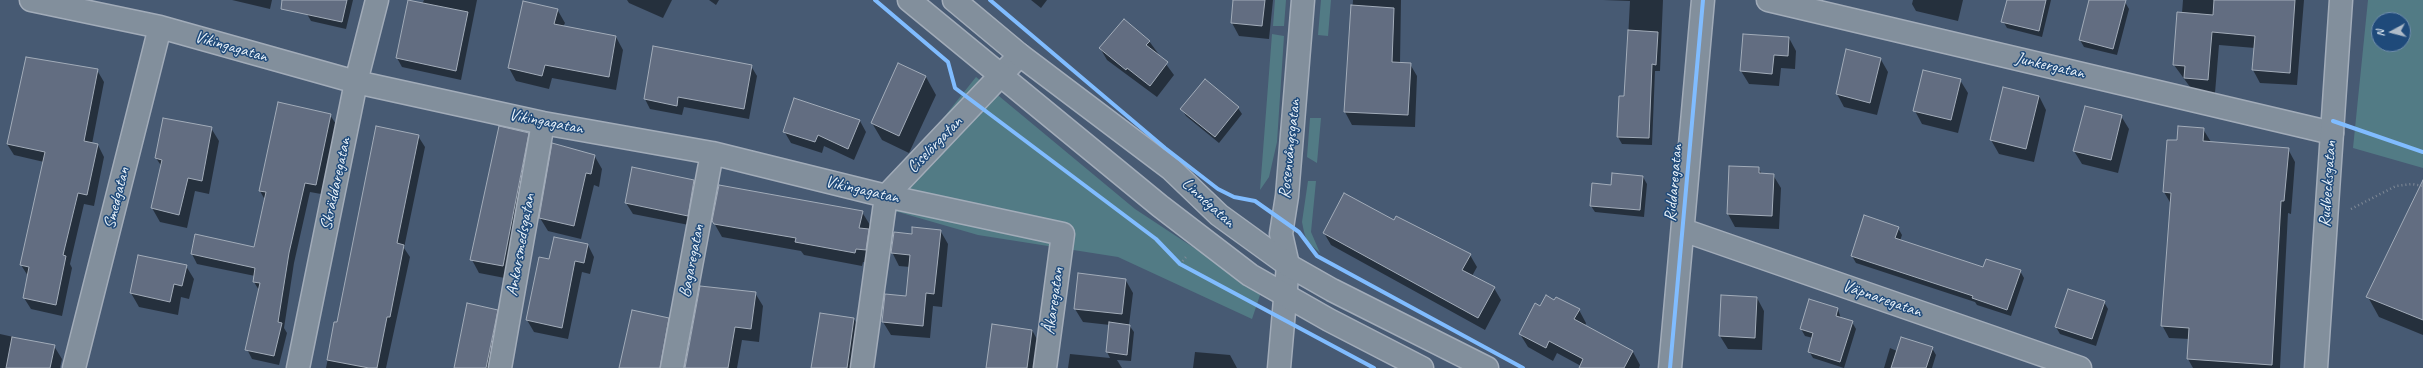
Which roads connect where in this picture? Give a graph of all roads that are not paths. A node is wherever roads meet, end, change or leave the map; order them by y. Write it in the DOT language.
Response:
graph roads {
  1 [pos="31,0"];
  2 [pos="377,0"];
  3 [pos="954,0"];
  4 [pos="1304,0"];
  5 [pos="1703,0"];
  6 [pos="1768,0"];
  7 [pos="2341,0"];
  8 [pos="916,2"];
  9 [pos="82,5"];
  10 [pos="160,27"];
  11 [pos="1020,55"];
  12 [pos="1002,76"];
  13 [pos="356,82"];
  14 [pos="543,122"];
  15 [pos="2332,133"];
  16 [pos="712,154"];
  17 [pos="886,196"];
  18 [pos="1683,230"];
  19 [pos="1063,234"];
  20 [pos="1288,266"];
  21 [pos="1286,296"];
  22 [pos="74,368"];
  23 [pos="298,368"];
  24 [pos="500,368"];
  25 [pos="672,368"];
  26 [pos="862,368"];
  27 [pos="1045,368"];
  28 [pos="1279,368"];
  29 [pos="1422,368"];
  30 [pos="1487,368"];
  31 [pos="1670,368"];
  32 [pos="2080,368"];
  33 [pos="2316,368"];
  1 -- 9 [label="street, Vikingagatan"];
  2 -- 13 [label="street, Skräddaregatan"];
  3 -- 11 [label="street, Linnégatan"];
  4 -- 20 [label="street, Rosenvångsgatan"];
  5 -- 18 [label="street, Riddaregatan"];
  6 -- 15 [label="street, Junkergatan"];
  7 -- 15 [label="street, Rudbecksgatan"];
  8 -- 12 [label="street, Linnégatan"];
  9 -- 10 [label="street, Vikingagatan"];
  10 -- 13 [label="street, Vikingagatan"];
  10 -- 22 [label="street, Smedgatan"];
  11 -- 12 [label="street, Ciselörgatan"];
  11 -- 20 [label="street, Linnégatan"];
  12 -- 17 [label="street, Ciselörgatan"];
  12 -- 21 [label="street, Linnégatan"];
  13 -- 14 [label="street, Vikingagatan"];
  13 -- 23 [label="street, Skräddaregatan"];
  14 -- 16 [label="street, Vikingagatan"];
  14 -- 24 [label="street, Ankarsmedsgatan"];
  15 -- 33 [label="street, Rudbecksgatan"];
  16 -- 17 [label="street, Vikingagatan"];
  16 -- 25 [label="street, Bagaregatan"];
  17 -- 19 [label="street, Vikingagatan"];
  17 -- 26 [label="street"];
  18 -- 31 [label="street, Riddaregatan"];
  18 -- 32 [label="street, Väpnaregatan"];
  19 -- 27 [label="street, Åkaregatan"];
  20 -- 21 [label="street, Rosenvångsgatan"];
  20 -- 30 [label="street, Linnégatan"];
  21 -- 28 [label="street, Rosenvångsgatan"];
  21 -- 29 [label="street, Linnégatan"];
}
